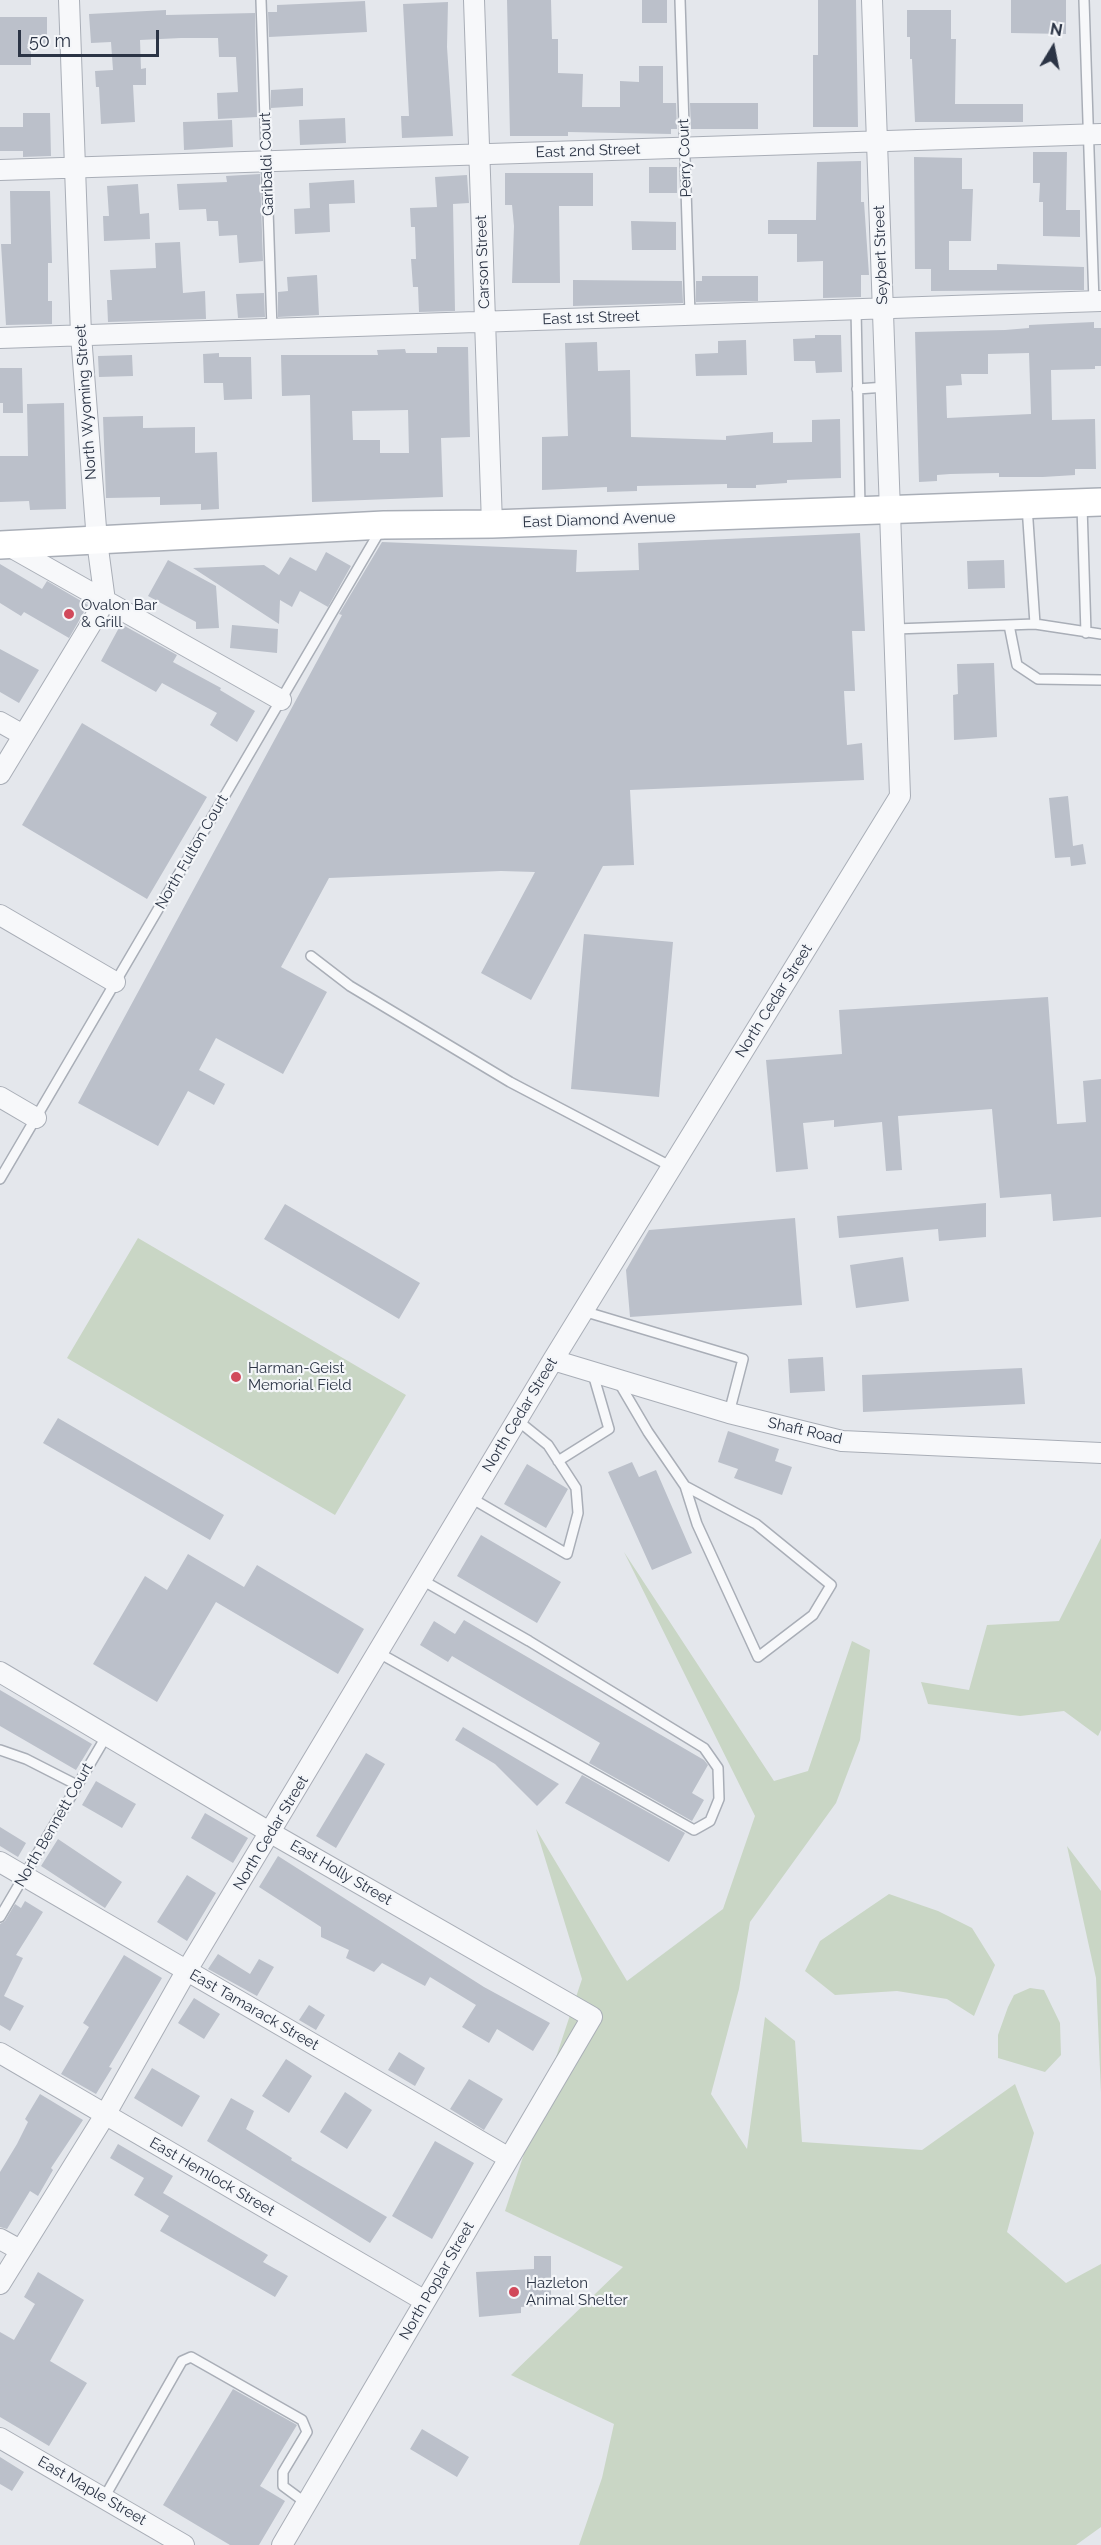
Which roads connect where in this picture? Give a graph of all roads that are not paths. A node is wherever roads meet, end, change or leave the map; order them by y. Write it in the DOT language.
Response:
graph roads {
  1 [pos="69,0"];
  2 [pos="261,0"];
  3 [pos="474,0"];
  4 [pos="680,0"];
  5 [pos="872,0"];
  6 [pos="1083,0"];
  7 [pos="1095,134"];
  8 [pos="877,141"];
  9 [pos="685,147"];
  10 [pos="479,154"];
  11 [pos="267,162"];
  12 [pos="75,168"];
  13 [pos="0,170"];
  14 [pos="1098,302"];
  15 [pos="856,309"];
  16 [pos="883,309"];
  17 [pos="690,315"];
  18 [pos="485,322"];
  19 [pos="272,329"];
  20 [pos="81,335"];
  21 [pos="0,338"];
  22 [pos="886,387"];
  23 [pos="857,388"];
  24 [pos="1092,503"];
  25 [pos="1027,506"];
  26 [pos="890,510"];
  27 [pos="860,512"];
  28 [pos="492,524"];
  29 [pos="384,525"];
  30 [pos="97,541"];
  31 [pos="4,545"];
  32 [pos="105,601"];
  33 [pos="1035,624"];
  34 [pos="1009,625"];
  35 [pos="895,629"];
  36 [pos="1086,633"];
  37 [pos="1101,634"];
  38 [pos="1101,680"];
  39 [pos="281,699"];
  40 [pos="0,722"];
  41 [pos="23,735"];
  42 [pos="0,774"];
  43 [pos="0,915"];
  44 [pos="311,956"];
  45 [pos="115,982"];
  46 [pos="0,1097"];
  47 [pos="36,1118"];
  48 [pos="672,1167"];
  49 [pos="0,1179"];
  50 [pos="583,1311"];
  51 [pos="553,1360"];
  52 [pos="592,1372"];
  53 [pos="617,1379"];
  54 [pos="729,1413"];
  55 [pos="517,1420"];
  56 [pos="1101,1453"];
  57 [pos="558,1461"];
  58 [pos="685,1486"];
  59 [pos="471,1498"];
  60 [pos="422,1580"];
  61 [pos="379,1653"];
  62 [pos="0,1672"];
  63 [pos="107,1734"];
  64 [pos="0,1750"];
  65 [pos="77,1785"];
  66 [pos="271,1833"];
  67 [pos="0,1862"];
  68 [pos="24,1876"];
  69 [pos="0,1917"];
  70 [pos="187,1970"];
  71 [pos="592,2017"];
  72 [pos="0,2054"];
  73 [pos="105,2115"];
  74 [pos="509,2158"];
  75 [pos="0,2239"];
  76 [pos="20,2250"];
  77 [pos="0,2284"];
  78 [pos="425,2301"];
  79 [pos="0,2438"];
  80 [pos="104,2498"];
  81 [pos="306,2504"];
  82 [pos="184,2545"];
  83 [pos="282,2545"];
  1 -- 12 [label="street, North Wyoming Street"];
  2 -- 11 [label="lane, Garibaldi Court"];
  3 -- 10 [label="street, Carson Street"];
  4 -- 9 [label="lane, Perry Court"];
  5 -- 8 [label="street, Seybert Street"];
  6 -- 7 [label="lane"];
  7 -- 8 [label="street, East 2nd Street"];
  7 -- 14 [label="lane"];
  8 -- 9 [label="street, East 2nd Street"];
  8 -- 16 [label="street, Seybert Street"];
  9 -- 10 [label="street, East 2nd Street"];
  9 -- 17 [label="lane, Perry Court"];
  10 -- 11 [label="street, East 2nd Street"];
  10 -- 18 [label="street, Carson Street"];
  11 -- 12 [label="street, East 2nd Street"];
  11 -- 19 [label="lane, Garibaldi Court"];
  12 -- 13 [label="street, East 2nd Street"];
  12 -- 20 [label="street, North Wyoming Street"];
  14 -- 16 [label="street, East 1st Street"];
  15 -- 16 [label="street, East 1st Street"];
  15 -- 17 [label="street, East 1st Street"];
  15 -- 23 [label="lane"];
  16 -- 22 [label="street, Seybert Street"];
  17 -- 18 [label="street, East 1st Street"];
  18 -- 19 [label="street, East 1st Street"];
  18 -- 28 [label="street, Carson Street"];
  19 -- 20 [label="street, East 1st Street"];
  20 -- 21 [label="street, East 1st Street"];
  20 -- 30 [label="street, North Wyoming Street"];
  22 -- 23 [label="lane"];
  22 -- 26 [label="street, Seybert Street"];
  23 -- 27 [label="lane"];
  24 -- 25 [label="street, East Diamond Avenue"];
  24 -- 36 [label="lane"];
  25 -- 26 [label="street, East Diamond Avenue"];
  25 -- 33 [label="lane"];
  26 -- 27 [label="street, East Diamond Avenue"];
  26 -- 35 [label="street, North Cedar Street"];
  27 -- 28 [label="street, East Diamond Avenue"];
  28 -- 29 [label="street, East Diamond Avenue"];
  29 -- 30 [label="street, East Diamond Avenue"];
  29 -- 39 [label="lane, North Fulton Court"];
  30 -- 31 [label="street, East Diamond Avenue"];
  30 -- 32 [label="street, North Wyoming Street"];
  31 -- 32 [label="street"];
  32 -- 39 [label="street"];
  32 -- 41 [label="street"];
  33 -- 34 [label="lane"];
  33 -- 36 [label="lane"];
  34 -- 35 [label="lane"];
  34 -- 38 [label="lane"];
  35 -- 48 [label="street, North Cedar Street"];
  36 -- 37 [label="lane"];
  39 -- 45 [label="lane, North Fulton Court"];
  40 -- 41 [label="street"];
  41 -- 42 [label="street"];
  43 -- 45 [label="street"];
  44 -- 48 [label="lane"];
  45 -- 47 [label="lane, North Fulton Court"];
  46 -- 47 [label="street"];
  47 -- 49 [label="lane, North Fulton Court"];
  48 -- 50 [label="street, North Cedar Street"];
  50 -- 51 [label="street, North Cedar Street"];
  50 -- 54 [label="lane"];
  51 -- 52 [label="street, Shaft Road"];
  51 -- 55 [label="street, North Cedar Street"];
  52 -- 53 [label="street, Shaft Road"];
  52 -- 57 [label="lane"];
  53 -- 54 [label="street, Shaft Road"];
  53 -- 58 [label="lane"];
  54 -- 56 [label="street, Shaft Road"];
  55 -- 57 [label="lane"];
  55 -- 59 [label="street, North Cedar Street"];
  57 -- 59 [label="lane"];
  58 -- 58 [label="lane"];
  59 -- 60 [label="street, North Cedar Street"];
  60 -- 61 [label="street, North Cedar Street"];
  60 -- 61 [label="lane"];
  61 -- 66 [label="street, North Cedar Street"];
  62 -- 63 [label="street, East Holly Street"];
  63 -- 65 [label="lane, North Bennett Court"];
  63 -- 66 [label="street, East Holly Street"];
  64 -- 65 [label="lane"];
  65 -- 68 [label="lane, North Bennett Court"];
  66 -- 70 [label="street, North Cedar Street"];
  66 -- 71 [label="street, East Holly Street"];
  67 -- 68 [label="street, East Tamarack Street"];
  68 -- 69 [label="lane, North Bennett Court"];
  68 -- 70 [label="street, East Tamarack Street"];
  70 -- 73 [label="street, North Cedar Street"];
  70 -- 74 [label="street, East Tamarack Street"];
  71 -- 74 [label="street, North Poplar Street"];
  72 -- 73 [label="street, East Hemlock Street"];
  73 -- 76 [label="street, North Cedar Street"];
  73 -- 78 [label="street, East Hemlock Street"];
  74 -- 78 [label="street, North Poplar Street"];
  75 -- 76 [label="street"];
  76 -- 77 [label="street, North Cedar Street"];
  78 -- 81 [label="street, North Poplar Street"];
  79 -- 80 [label="street, East Maple Street"];
  80 -- 81 [label="lane"];
  80 -- 82 [label="street, East Maple Street"];
  81 -- 83 [label="street, North Poplar Street"];
}
